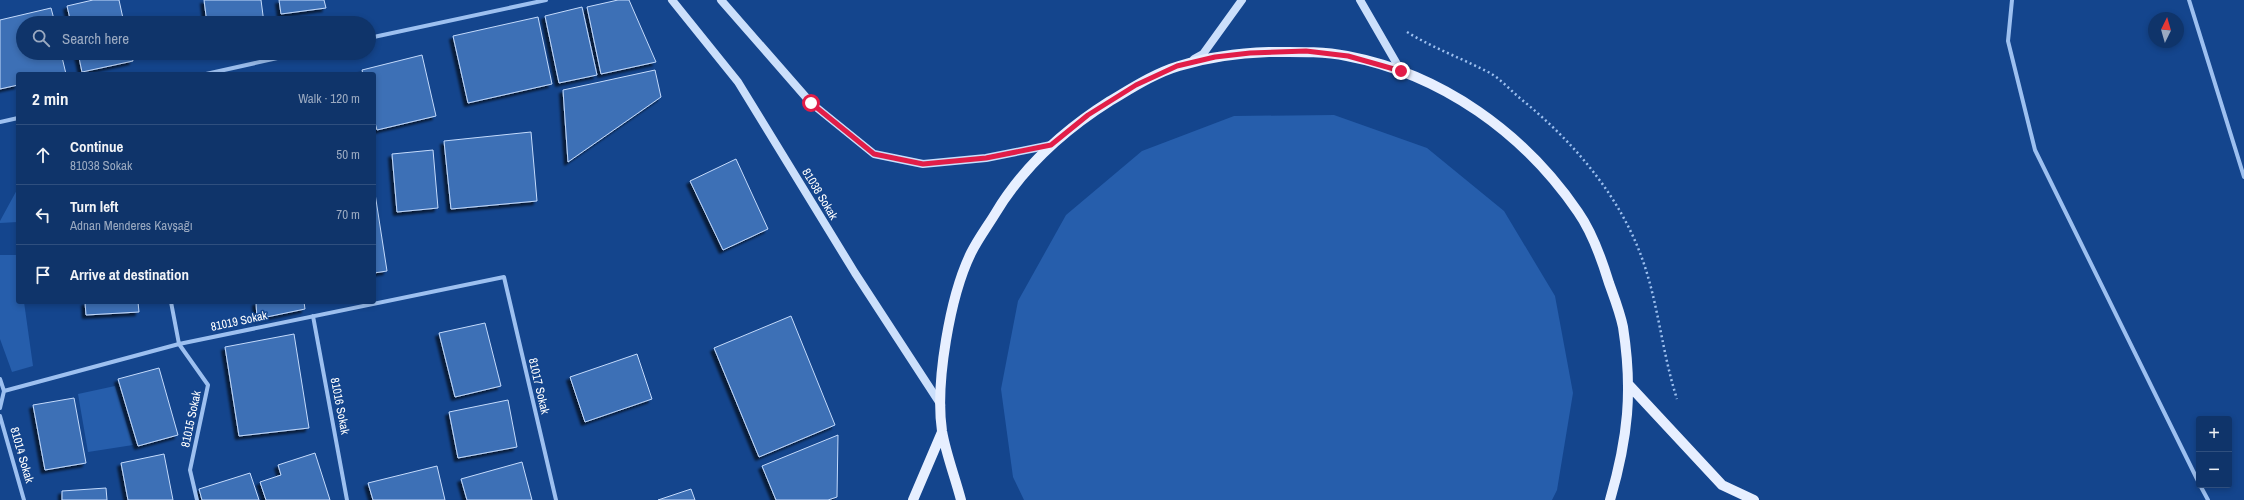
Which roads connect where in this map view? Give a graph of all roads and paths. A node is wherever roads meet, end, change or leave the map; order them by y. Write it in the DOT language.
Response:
graph roads {
  1 [pos="546,0"];
  2 [pos="672,0"];
  3 [pos="721,0"];
  4 [pos="1242,0"];
  5 [pos="1360,0"];
  6 [pos="2012,0"];
  7 [pos="2189,0"];
  8 [pos="376,36"];
  9 [pos="269,60"];
  10 [pos="1177,66"];
  11 [pos="1401,71"];
  12 [pos="215,72"];
  13 [pos="16,118"];
  14 [pos="0,122"];
  15 [pos="1051,145"];
  16 [pos="2244,177"];
  17 [pos="504,276"];
  18 [pos="376,303"];
  19 [pos="171,304"];
  20 [pos="370,304"];
  21 [pos="313,316"];
  22 [pos="178,344"];
  23 [pos="0,379"];
  24 [pos="1628,384"];
  25 [pos="4,391"];
  26 [pos="941,405"];
  27 [pos="0,408"];
  28 [pos="0,416"];
  29 [pos="942,432"];
  30 [pos="2196,476"];
  31 [pos="2202,488"];
  32 [pos="24,500"];
  33 [pos="197,500"];
  34 [pos="347,500"];
  35 [pos="556,500"];
  36 [pos="913,500"];
  37 [pos="961,500"];
  38 [pos="1610,500"];
  39 [pos="1754,500"];
  40 [pos="2208,500"];
  1 -- 8 [label="street"];
  2 -- 26 [label="main road, 81038 Sokak"];
  3 -- 15 [label="main road"];
  4 -- 10 [label="main road"];
  5 -- 11 [label="main road"];
  6 -- 30 [label="street"];
  7 -- 16 [label="street"];
  9 -- 12 [label="street"];
  10 -- 11 [label="main road"];
  10 -- 15 [label="main road"];
  11 -- 24 [label="main road"];
  13 -- 14 [label="street"];
  15 -- 26 [label="main road"];
  17 -- 18 [label="street, 81019 Sokak"];
  17 -- 35 [label="street, 81017 Sokak"];
  19 -- 22 [label="street, 81015 Sokak"];
  20 -- 21 [label="street, 81019 Sokak"];
  21 -- 22 [label="street, 81019 Sokak"];
  21 -- 34 [label="street, 81016 Sokak"];
  22 -- 25 [label="street, 81019 Sokak"];
  22 -- 33 [label="street, 81015 Sokak"];
  23 -- 25 [label="street"];
  24 -- 38 [label="main road"];
  24 -- 39 [label="main road"];
  25 -- 27 [label="street"];
  26 -- 29 [label="main road"];
  28 -- 32 [label="street, 81014 Sokak"];
  29 -- 36 [label="main road"];
  29 -- 37 [label="main road"];
  31 -- 40 [label="street"];
}
